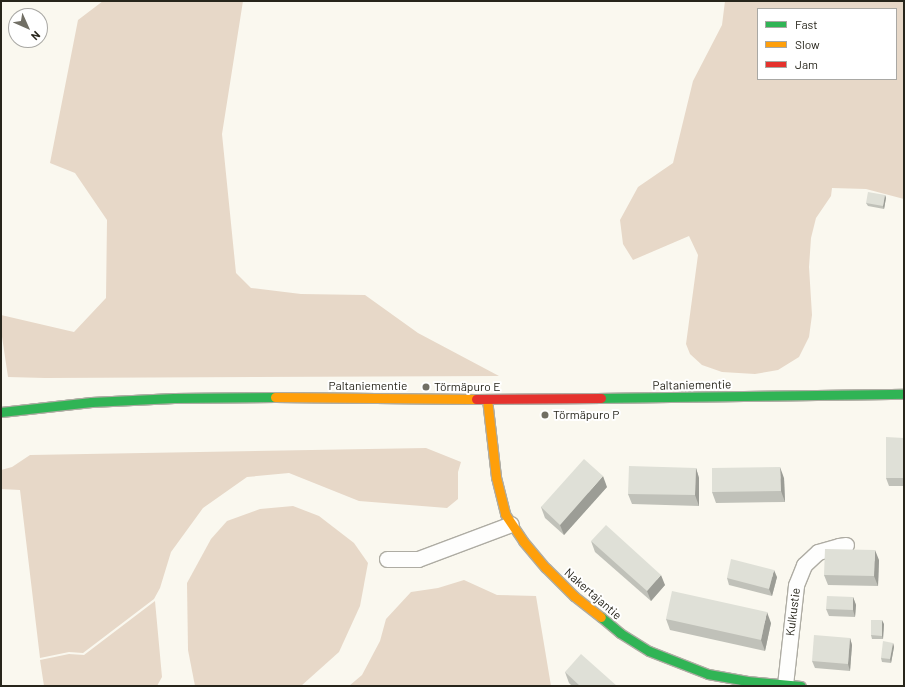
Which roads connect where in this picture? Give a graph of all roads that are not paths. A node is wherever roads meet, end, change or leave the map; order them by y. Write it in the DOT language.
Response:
graph roads {
  1 [pos="904,394"];
  2 [pos="487,399"];
  3 [pos="1,412"];
  4 [pos="511,524"];
  5 [pos="846,545"];
  6 [pos="388,559"];
  7 [pos="785,685"];
  8 [pos="801,686"];
  1 -- 2 [label="street, Paltaniementie"];
  2 -- 3 [label="street, Paltaniementie"];
  2 -- 4 [label="street, Nakertajantie"];
  4 -- 6 [label="street"];
  4 -- 7 [label="street, Nakertajantie"];
  5 -- 7 [label="street, Kulkustie"];
  7 -- 8 [label="street, Nakertajantie"];
}
